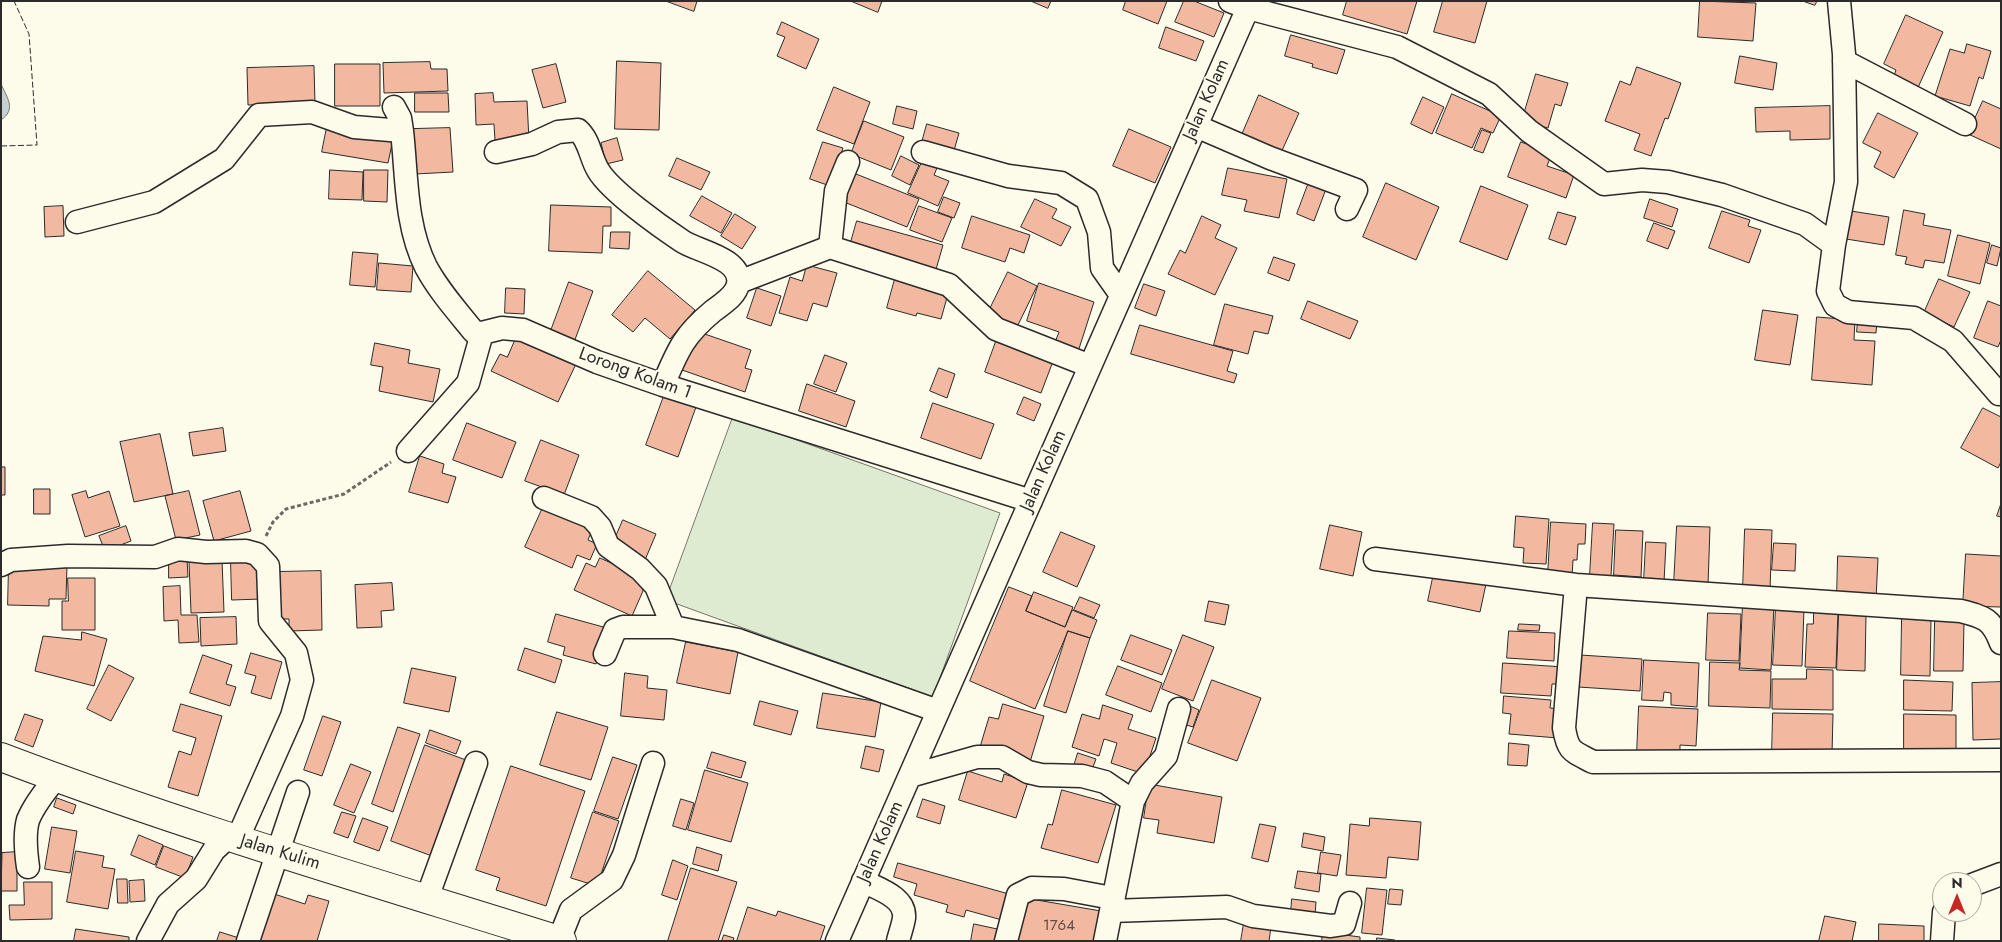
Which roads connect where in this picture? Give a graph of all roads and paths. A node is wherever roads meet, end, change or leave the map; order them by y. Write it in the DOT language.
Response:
graph roads {
  1 [pos="1839,1"];
  2 [pos="1243,3"];
  3 [pos="1844,61"];
  4 [pos="394,107"];
  5 [pos="1965,124"];
  6 [pos="1196,126"];
  7 [pos="402,131"];
  8 [pos="496,152"];
  9 [pos="923,152"];
  10 [pos="848,162"];
  11 [pos="1347,209"];
  12 [pos="77,222"];
  13 [pos="1834,245"];
  14 [pos="830,247"];
  15 [pos="739,282"];
  16 [pos="1121,296"];
  17 [pos="482,333"];
  18 [pos="1090,366"];
  19 [pos="663,386"];
  20 [pos="1999,394"];
  21 [pos="408,451"];
  22 [pos="544,498"];
  23 [pos="1031,500"];
  24 [pos="257,554"];
  25 [pos="1375,559"];
  26 [pos="1,565"];
  27 [pos="1576,584"];
  28 [pos="673,627"];
  29 [pos="2001,643"];
  30 [pos="605,654"];
  31 [pos="1179,709"];
  32 [pos="938,711"];
  33 [pos="1,757"];
  34 [pos="2001,760"];
  35 [pos="476,763"];
  36 [pos="653,763"];
  37 [pos="910,776"];
  38 [pos="56,778"];
  39 [pos="298,792"];
  40 [pos="1133,801"];
  41 [pos="233,839"];
  42 [pos="278,853"];
  43 [pos="28,867"];
  44 [pos="2001,874"];
  45 [pos="863,881"];
  46 [pos="1982,881"];
  47 [pos="427,898"];
  48 [pos="1350,903"];
  49 [pos="1112,904"];
  50 [pos="1943,922"];
  51 [pos="525,935"];
  52 [pos="561,940"];
  53 [pos="148,941"];
  54 [pos="248,941"];
  55 [pos="837,941"];
  56 [pos="898,941"];
  57 [pos="1006,941"];
  58 [pos="1105,941"];
  59 [pos="1942,941"];
  1 -- 3 [label="street"];
  2 -- 6 [label="street, Jalan Kolam"];
  2 -- 13 [label="street"];
  3 -- 5 [label="street"];
  3 -- 13 [label="street"];
  4 -- 7 [label="street"];
  6 -- 11 [label="street"];
  6 -- 16 [label="street, Jalan Kolam"];
  7 -- 12 [label="street"];
  7 -- 17 [label="street"];
  8 -- 15 [label="street"];
  9 -- 16 [label="street"];
  10 -- 14 [label="street"];
  13 -- 20 [label="street"];
  14 -- 15 [label="street"];
  14 -- 18 [label="street"];
  15 -- 19 [label="street"];
  16 -- 18 [label="street, Jalan Kolam"];
  17 -- 19 [label="street, Lorong Kolam 1"];
  17 -- 21 [label="street"];
  18 -- 23 [label="street, Jalan Kolam"];
  19 -- 23 [label="street, Lorong Kolam 1"];
  21 -- 24 [label="path"];
  22 -- 28 [label="street"];
  23 -- 32 [label="street, Jalan Kolam"];
  24 -- 26 [label="street"];
  24 -- 41 [label="street"];
  25 -- 27 [label="street"];
  27 -- 29 [label="street"];
  27 -- 34 [label="street"];
  28 -- 30 [label="street"];
  28 -- 32 [label="street"];
  31 -- 40 [label="street"];
  32 -- 37 [label="street, Jalan Kolam"];
  33 -- 38 [label="main road, Jalan Kulim"];
  35 -- 47 [label="street"];
  36 -- 52 [label="street"];
  37 -- 40 [label="street"];
  37 -- 45 [label="street, Jalan Kolam"];
  38 -- 41 [label="main road, Jalan Kulim"];
  38 -- 43 [label="street"];
  39 -- 42 [label="street"];
  40 -- 49 [label="street"];
  41 -- 42 [label="main road, Jalan Kulim"];
  41 -- 53 [label="street"];
  42 -- 47 [label="main road, Jalan Kulim"];
  42 -- 54 [label="street"];
  44 -- 46 [label="street"];
  45 -- 55 [label="street, Jalan Kolam"];
  45 -- 56 [label="street"];
  47 -- 51 [label="main road, Jalan Kulim"];
  48 -- 49 [label="street"];
  49 -- 57 [label="street"];
  49 -- 58 [label="street"];
  50 -- 59 [label="street"];
  51 -- 52 [label="main road, Jalan Kulim"];
}
